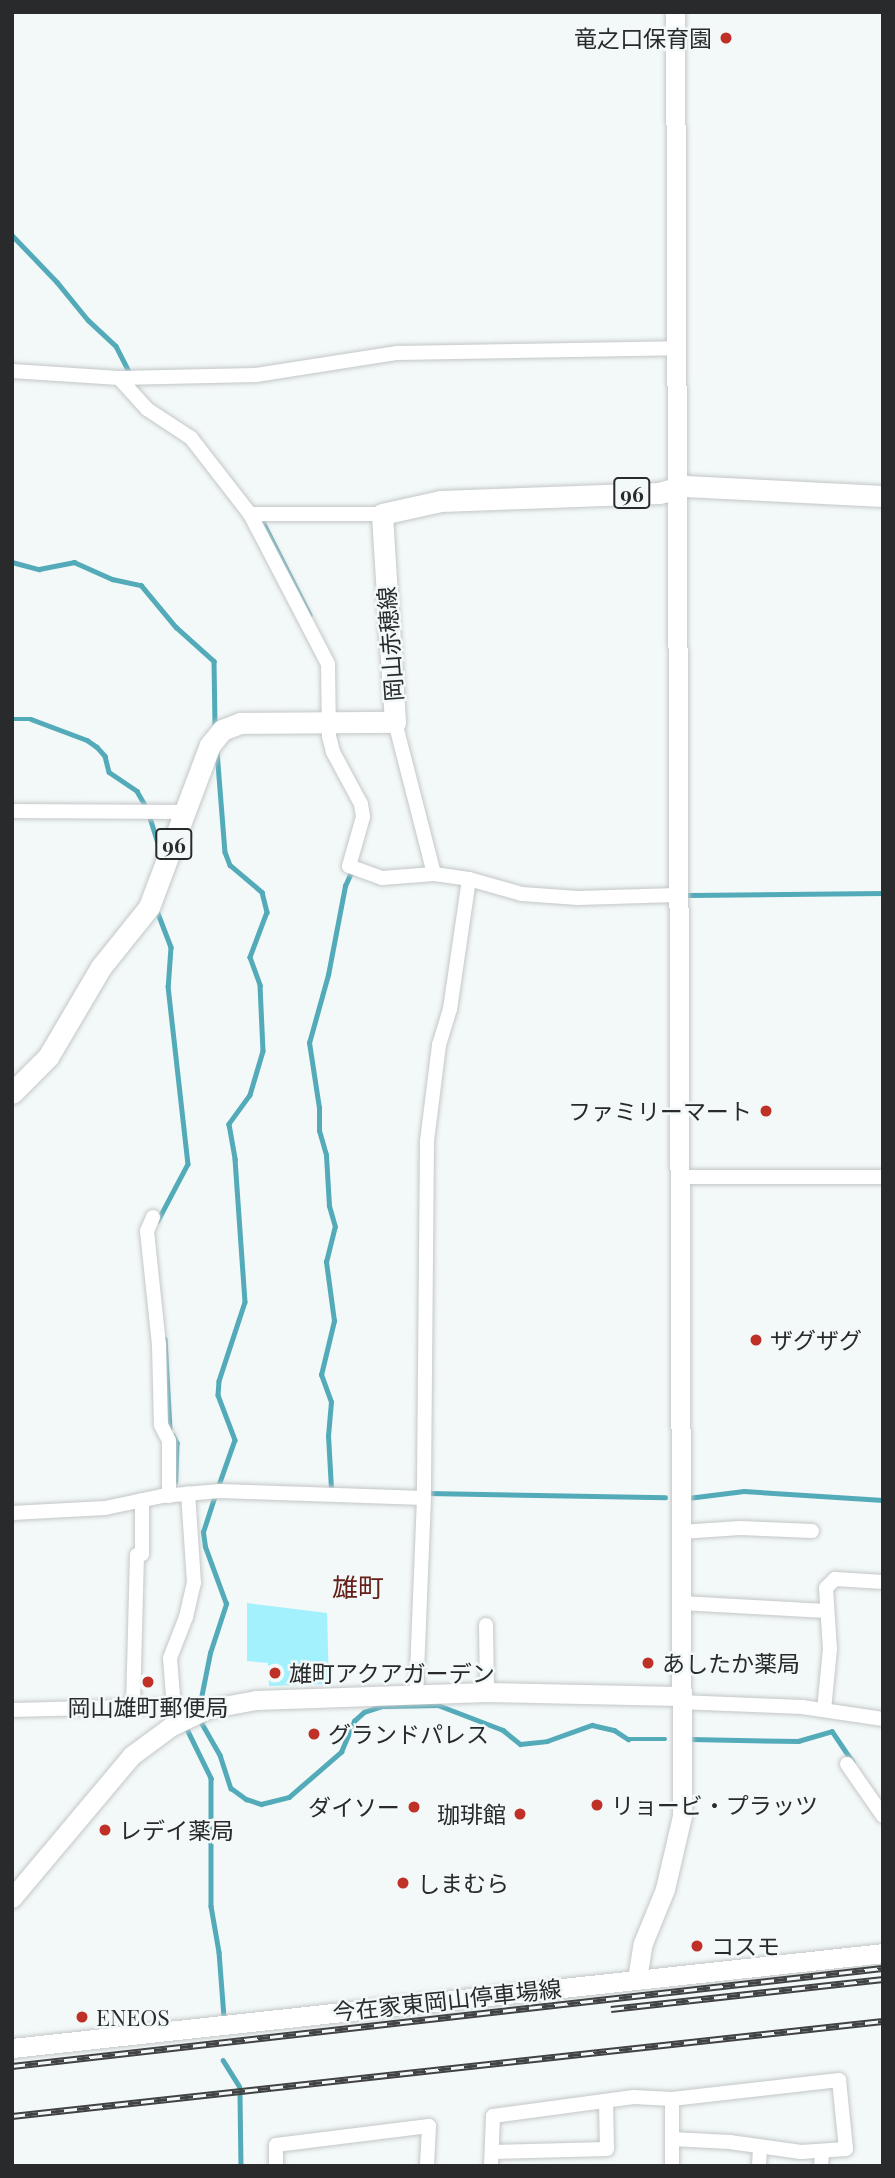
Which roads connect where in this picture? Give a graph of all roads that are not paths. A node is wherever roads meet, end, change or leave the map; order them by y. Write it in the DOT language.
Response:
graph roads {
  1 [pos="675,12"];
  2 [pos="676,348"];
  3 [pos="12,371"];
  4 [pos="119,378"];
  5 [pos="676,489"];
  6 [pos="883,496"];
  7 [pos="250,514"];
  8 [pos="382,514"];
  9 [pos="395,722"];
  10 [pos="328,724"];
  11 [pos="12,811"];
  12 [pos="186,812"];
  13 [pos="434,874"];
  14 [pos="469,879"];
  15 [pos="677,895"];
  16 [pos="12,1093"];
  17 [pos="678,1177"];
  18 [pos="883,1177"];
  19 [pos="153,1217"];
  20 [pos="188,1493"];
  21 [pos="424,1495"];
  22 [pos="169,1496"];
  23 [pos="142,1500"];
  24 [pos="12,1513"];
  25 [pos="812,1531"];
  26 [pos="681,1532"];
  27 [pos="883,1582"];
  28 [pos="681,1603"];
  29 [pos="826,1611"];
  30 [pos="486,1625"];
  31 [pos="487,1692"];
  32 [pos="416,1695"];
  33 [pos="679,1699"];
  34 [pos="133,1707"];
  35 [pos="12,1710"];
  36 [pos="824,1710"];
  37 [pos="181,1713"];
  38 [pos="883,1719"];
  39 [pos="847,1764"];
  40 [pos="883,1816"];
  41 [pos="12,1898"];
  42 [pos="883,1953"];
  43 [pos="637,1979"];
  44 [pos="12,2048"];
  45 [pos="673,2099"];
  46 [pos="606,2101"];
  47 [pos="672,2139"];
  48 [pos="760,2147"];
  49 [pos="822,2151"];
  50 [pos="491,2159"];
  51 [pos="276,2166"];
  52 [pos="427,2166"];
  53 [pos="672,2166"];
  54 [pos="759,2166"];
  55 [pos="821,2166"];
  1 -- 2 [label="street"];
  2 -- 4 [label="street"];
  2 -- 5 [label="street"];
  3 -- 4 [label="street"];
  4 -- 7 [label="street"];
  5 -- 6 [label="main road, 96"];
  5 -- 8 [label="main road, 96"];
  5 -- 15 [label="street"];
  7 -- 8 [label="street"];
  7 -- 10 [label="street"];
  8 -- 9 [label="main road, 岡山赤穂線"];
  9 -- 10 [label="main road, 岡山赤穂線 / 96"];
  9 -- 13 [label="street"];
  10 -- 12 [label="main road, 岡山赤穂線 / 96"];
  10 -- 13 [label="street"];
  11 -- 12 [label="street"];
  12 -- 16 [label="main road, 岡山赤穂線 / 96"];
  13 -- 14 [label="street"];
  14 -- 15 [label="street"];
  14 -- 21 [label="street"];
  15 -- 17 [label="street"];
  17 -- 18 [label="street"];
  17 -- 26 [label="street"];
  19 -- 22 [label="street"];
  20 -- 21 [label="street"];
  20 -- 22 [label="street"];
  20 -- 37 [label="street"];
  21 -- 32 [label="street"];
  22 -- 23 [label="street"];
  23 -- 24 [label="street"];
  23 -- 34 [label="street"];
  25 -- 26 [label="street"];
  26 -- 28 [label="street"];
  27 -- 29 [label="street"];
  28 -- 29 [label="street"];
  28 -- 33 [label="street"];
  29 -- 36 [label="street"];
  30 -- 31 [label="street"];
  31 -- 32 [label="street"];
  31 -- 33 [label="street"];
  32 -- 37 [label="street"];
  33 -- 36 [label="street"];
  33 -- 43 [label="street"];
  34 -- 35 [label="street"];
  34 -- 37 [label="street"];
  36 -- 38 [label="street"];
  37 -- 41 [label="street"];
  39 -- 40 [label="street"];
  42 -- 43 [label="street, 今在家東岡山停車場線"];
  43 -- 44 [label="street, 今在家東岡山停車場線"];
  45 -- 46 [label="street"];
  45 -- 47 [label="street"];
  45 -- 49 [label="street"];
  46 -- 50 [label="street"];
  46 -- 50 [label="street"];
  47 -- 48 [label="street"];
  47 -- 53 [label="street"];
  48 -- 49 [label="street"];
  48 -- 54 [label="street"];
  49 -- 55 [label="street"];
  51 -- 52 [label="street"];
}
